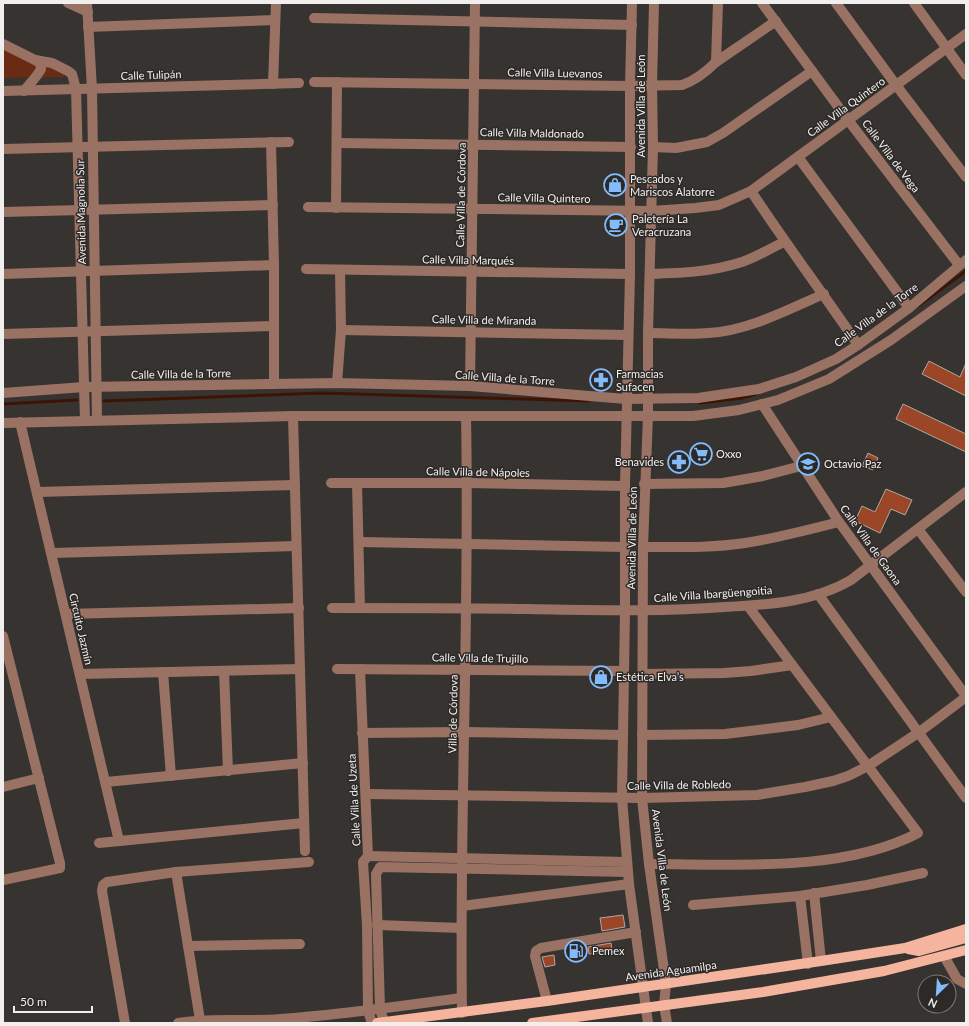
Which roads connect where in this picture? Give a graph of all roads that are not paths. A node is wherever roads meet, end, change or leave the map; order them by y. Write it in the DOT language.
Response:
graph roads {
  1 [pos="68,3"];
  2 [pos="276,3"];
  3 [pos="475,3"];
  4 [pos="632,3"];
  5 [pos="654,3"];
  6 [pos="718,3"];
  7 [pos="762,3"];
  8 [pos="836,3"];
  9 [pos="914,3"];
  10 [pos="87,7"];
  11 [pos="314,18"];
  12 [pos="275,20"];
  13 [pos="475,22"];
  14 [pos="776,22"];
  15 [pos="632,26"];
  16 [pos="88,27"];
  17 [pos="966,34"];
  18 [pos="3,44"];
  19 [pos="946,48"];
  20 [pos="35,60"];
  21 [pos="716,62"];
  22 [pos="812,71"];
  23 [pos="966,75"];
  24 [pos="314,82"];
  25 [pos="337,82"];
  26 [pos="299,83"];
  27 [pos="273,84"];
  28 [pos="474,84"];
  29 [pos="652,85"];
  30 [pos="896,85"];
  31 [pos="630,86"];
  32 [pos="76,89"];
  33 [pos="92,89"];
  34 [pos="3,91"];
  35 [pos="24,91"];
  36 [pos="848,120"];
  37 [pos="271,142"];
  38 [pos="289,142"];
  39 [pos="336,142"];
  40 [pos="473,144"];
  41 [pos="78,147"];
  42 [pos="92,147"];
  43 [pos="631,147"];
  44 [pos="653,148"];
  45 [pos="3,149"];
  46 [pos="798,157"];
  47 [pos="966,177"];
  48 [pos="751,191"];
  49 [pos="273,206"];
  50 [pos="308,207"];
  51 [pos="336,208"];
  52 [pos="93,209"];
  53 [pos="473,209"];
  54 [pos="80,210"];
  55 [pos="630,211"];
  56 [pos="651,211"];
  57 [pos="3,212"];
  58 [pos="784,242"];
  59 [pos="962,262"];
  60 [pos="274,265"];
  61 [pos="306,270"];
  62 [pos="340,270"];
  63 [pos="81,271"];
  64 [pos="94,271"];
  65 [pos="472,272"];
  66 [pos="3,274"];
  67 [pos="630,274"];
  68 [pos="650,274"];
  69 [pos="966,286"];
  70 [pos="824,294"];
  71 [pos="909,308"];
  72 [pos="274,326"];
  73 [pos="340,330"];
  74 [pos="95,331"];
  75 [pos="82,332"];
  76 [pos="471,332"];
  77 [pos="3,334"];
  78 [pos="648,334"];
  79 [pos="628,335"];
  80 [pos="858,345"];
  81 [pos="337,383"];
  82 [pos="274,384"];
  83 [pos="470,386"];
  84 [pos="84,388"];
  85 [pos="96,388"];
  86 [pos="3,393"];
  87 [pos="647,398"];
  88 [pos="626,399"];
  89 [pos="762,404"];
  90 [pos="293,416"];
  91 [pos="466,416"];
  92 [pos="627,416"];
  93 [pos="648,416"];
  94 [pos="97,420"];
  95 [pos="85,421"];
  96 [pos="20,422"];
  97 [pos="3,423"];
  98 [pos="801,466"];
  99 [pos="331,483"];
  100 [pos="357,483"];
  101 [pos="467,483"];
  102 [pos="644,484"];
  103 [pos="295,485"];
  104 [pos="625,486"];
  105 [pos="37,492"];
  106 [pos="966,492"];
  107 [pos="839,522"];
  108 [pos="918,529"];
  109 [pos="359,542"];
  110 [pos="467,544"];
  111 [pos="296,546"];
  112 [pos="625,547"];
  113 [pos="643,547"];
  114 [pos="52,553"];
  115 [pos="871,566"];
  116 [pos="966,592"];
  117 [pos="818,594"];
  118 [pos="748,606"];
  119 [pos="299,608"];
  120 [pos="332,608"];
  121 [pos="360,608"];
  122 [pos="467,608"];
  123 [pos="643,610"];
  124 [pos="625,611"];
  125 [pos="66,614"];
  126 [pos="3,636"];
  127 [pos="792,665"];
  128 [pos="300,668"];
  129 [pos="337,669"];
  130 [pos="360,669"];
  131 [pos="224,670"];
  132 [pos="466,670"];
  133 [pos="163,672"];
  134 [pos="624,672"];
  135 [pos="80,674"];
  136 [pos="643,674"];
  137 [pos="966,696"];
  138 [pos="831,717"];
  139 [pos="362,732"];
  140 [pos="464,732"];
  141 [pos="918,733"];
  142 [pos="623,735"];
  143 [pos="642,735"];
  144 [pos="303,763"];
  145 [pos="868,766"];
  146 [pos="228,771"];
  147 [pos="171,776"];
  148 [pos="39,778"];
  149 [pos="106,782"];
  150 [pos="3,786"];
  151 [pos="366,794"];
  152 [pos="463,795"];
  153 [pos="622,798"];
  154 [pos="642,798"];
  155 [pos="966,798"];
  156 [pos="304,823"];
  157 [pos="119,841"];
  158 [pos="99,843"];
  159 [pos="305,851"];
  160 [pos="368,856"];
  161 [pos="309,862"];
  162 [pos="462,862"];
  163 [pos="649,864"];
  164 [pos="628,867"];
  165 [pos="176,872"];
  166 [pos="923,873"];
  167 [pos="3,880"];
  168 [pos="629,884"];
  169 [pos="814,894"];
  170 [pos="800,896"];
  171 [pos="693,905"];
  172 [pos="462,906"];
  173 [pos="377,925"];
  174 [pos="461,928"];
  175 [pos="966,929"];
  176 [pos="636,932"];
  177 [pos="966,938"];
  178 [pos="300,944"];
  179 [pos="188,946"];
  180 [pos="905,948"];
  181 [pos="966,950"];
  182 [pos="944,956"];
  183 [pos="821,962"];
  184 [pos="808,964"];
  185 [pos="666,984"];
  186 [pos="966,984"];
  187 [pos="643,988"];
  188 [pos="461,998"];
  189 [pos="547,1001"];
  190 [pos="664,1005"];
  191 [pos="646,1007"];
  192 [pos="380,1010"];
  193 [pos="368,1011"];
  194 [pos="462,1013"];
  195 [pos="200,1020"];
  196 [pos="125,1023"];
  197 [pos="178,1023"];
  198 [pos="372,1023"];
  199 [pos="380,1023"];
  200 [pos="532,1023"];
  201 [pos="648,1023"];
  202 [pos="667,1023"];
  1 -- 10 [label="street"];
  2 -- 12 [label="street"];
  3 -- 13 [label="street, Calle Villa de Córdova"];
  4 -- 15 [label="street, Avenida Villa de León"];
  5 -- 29 [label="street, Avenida Villa de León"];
  6 -- 21 [label="street"];
  7 -- 14 [label="street, Calle Villa de Vega"];
  8 -- 30 [label="street"];
  9 -- 19 [label="street"];
  10 -- 16 [label="street, Avenida Magnolia Sur"];
  11 -- 13 [label="street"];
  12 -- 16 [label="street"];
  12 -- 27 [label="street"];
  13 -- 15 [label="street"];
  13 -- 28 [label="street, Calle Villa de Córdova"];
  14 -- 21 [label="street, Calle Villa Luevanos"];
  14 -- 22 [label="street, Calle Villa de Vega"];
  15 -- 31 [label="street, Avenida Villa de León"];
  16 -- 33 [label="street, Avenida Magnolia Sur"];
  17 -- 19 [label="street, Calle Villa Quintero"];
  18 -- 20 [label="street"];
  19 -- 23 [label="street"];
  19 -- 30 [label="street, Calle Villa Quintero"];
  20 -- 32 [label="street"];
  20 -- 35 [label="street"];
  21 -- 29 [label="street, Calle Villa Luevanos"];
  22 -- 36 [label="street, Calle Villa de Vega"];
  22 -- 44 [label="street"];
  24 -- 25 [label="street, Calle Villa Luevanos"];
  25 -- 28 [label="street, Calle Villa Luevanos"];
  25 -- 39 [label="street"];
  26 -- 27 [label="street, Calle Tulipán"];
  27 -- 33 [label="street, Calle Tulipán"];
  28 -- 31 [label="street, Calle Villa Luevanos"];
  28 -- 40 [label="street, Calle Villa de Córdova"];
  29 -- 31 [label="street, Calle Villa Luevanos"];
  29 -- 44 [label="street, Avenida Villa de León"];
  30 -- 36 [label="street, Calle Villa Quintero"];
  30 -- 47 [label="street"];
  31 -- 43 [label="street, Avenida Villa de León"];
  32 -- 33 [label="street, Calle Tulipán"];
  32 -- 35 [label="street, Calle Tulipán"];
  32 -- 41 [label="street, Avenida Magnolia Sur"];
  33 -- 42 [label="street, Avenida Magnolia Sur"];
  34 -- 35 [label="street, Calle Tulipán"];
  36 -- 46 [label="street, Calle Villa Quintero"];
  36 -- 59 [label="street, Calle Villa de Vega"];
  37 -- 38 [label="street"];
  37 -- 42 [label="street"];
  37 -- 49 [label="street"];
  39 -- 40 [label="street, Calle Villa Maldonado"];
  39 -- 51 [label="street"];
  40 -- 43 [label="street, Calle Villa Maldonado"];
  40 -- 53 [label="street, Calle Villa de Córdova"];
  41 -- 42 [label="street"];
  41 -- 45 [label="street"];
  41 -- 54 [label="street, Avenida Magnolia Sur"];
  42 -- 52 [label="street, Avenida Magnolia Sur"];
  43 -- 55 [label="street, Avenida Villa de León"];
  44 -- 56 [label="street, Avenida Villa de León"];
  46 -- 48 [label="street, Calle Villa Quintero"];
  46 -- 71 [label="street"];
  48 -- 56 [label="street, Calle Villa Quintero"];
  48 -- 58 [label="street"];
  49 -- 52 [label="street"];
  49 -- 60 [label="street"];
  50 -- 51 [label="street, Calle Villa Quintero"];
  51 -- 53 [label="street, Calle Villa Quintero"];
  52 -- 54 [label="street"];
  52 -- 64 [label="street, Avenida Magnolia Sur"];
  53 -- 55 [label="street, Calle Villa Quintero"];
  53 -- 65 [label="street, Calle Villa de Córdova"];
  54 -- 57 [label="street"];
  54 -- 63 [label="street, Avenida Magnolia Sur"];
  55 -- 56 [label="street, Calle Villa Quintero"];
  55 -- 67 [label="street, Avenida Villa de León"];
  56 -- 68 [label="street, Avenida Villa de León"];
  58 -- 68 [label="street"];
  58 -- 70 [label="street"];
  59 -- 71 [label="street, Calle Villa de la Torre"];
  60 -- 64 [label="street"];
  60 -- 72 [label="street"];
  61 -- 62 [label="street, Calle Villa Marqués"];
  62 -- 65 [label="street, Calle Villa Marqués"];
  62 -- 73 [label="street"];
  63 -- 64 [label="street"];
  63 -- 66 [label="street"];
  63 -- 75 [label="street, Avenida Magnolia Sur"];
  64 -- 74 [label="street, Avenida Magnolia Sur"];
  65 -- 67 [label="street, Calle Villa Marqués"];
  65 -- 76 [label="street, Calle Villa de Córdova"];
  67 -- 79 [label="street, Avenida Villa de León"];
  68 -- 78 [label="street, Avenida Villa de León"];
  69 -- 89 [label="street"];
  70 -- 78 [label="street"];
  70 -- 80 [label="street"];
  71 -- 80 [label="street, Calle Villa de la Torre"];
  72 -- 74 [label="street"];
  72 -- 82 [label="street"];
  73 -- 76 [label="street, Calle Villa de Miranda"];
  73 -- 81 [label="street"];
  74 -- 75 [label="street"];
  74 -- 85 [label="street, Avenida Magnolia Sur"];
  75 -- 77 [label="street"];
  75 -- 84 [label="street, Avenida Magnolia Sur"];
  76 -- 79 [label="street, Calle Villa de Miranda"];
  76 -- 83 [label="street, Calle Villa de Córdova"];
  78 -- 87 [label="street, Avenida Villa de León"];
  79 -- 88 [label="street, Avenida Villa de León"];
  80 -- 87 [label="street, Calle Villa de la Torre"];
  81 -- 82 [label="street, Calle Villa de la Torre"];
  81 -- 83 [label="street, Calle Villa de la Torre"];
  82 -- 85 [label="street, Calle Villa de la Torre"];
  83 -- 88 [label="street, Calle Villa de la Torre"];
  84 -- 85 [label="street, Calle Villa de la Torre"];
  84 -- 86 [label="street, Calle Villa de la Torre"];
  84 -- 95 [label="street, Avenida Magnolia Sur"];
  85 -- 94 [label="street, Avenida Magnolia Sur"];
  87 -- 88 [label="street, Calle Villa de la Torre"];
  87 -- 93 [label="street, Avenida Villa de León"];
  88 -- 92 [label="street, Avenida Villa de León"];
  89 -- 93 [label="street"];
  89 -- 98 [label="street, Calle Villa de Gaona"];
  90 -- 91 [label="street"];
  90 -- 94 [label="street"];
  90 -- 103 [label="street"];
  91 -- 92 [label="street"];
  91 -- 101 [label="street, Villa de Córdova"];
  92 -- 93 [label="street"];
  92 -- 104 [label="street, Avenida Villa de León"];
  93 -- 102 [label="street, Avenida Villa de León"];
  94 -- 95 [label="street"];
  95 -- 96 [label="street"];
  96 -- 97 [label="street"];
  96 -- 105 [label="street, Circuito Jazmín"];
  98 -- 102 [label="street"];
  98 -- 107 [label="street, Calle Villa de Gaona"];
  99 -- 100 [label="street, Calle Villa de Nápoles"];
  100 -- 101 [label="street, Calle Villa de Nápoles"];
  100 -- 109 [label="street"];
  101 -- 104 [label="street, Calle Villa de Nápoles"];
  101 -- 110 [label="street, Villa de Córdova"];
  102 -- 113 [label="street, Avenida Villa de León"];
  103 -- 105 [label="street"];
  103 -- 111 [label="street"];
  104 -- 112 [label="street, Avenida Villa de León"];
  105 -- 114 [label="street, Circuito Jazmín"];
  106 -- 108 [label="street, Calle Villa Ibargüengoitia"];
  107 -- 113 [label="street"];
  107 -- 115 [label="street, Calle Villa de Gaona"];
  108 -- 115 [label="street, Calle Villa Ibargüengoitia"];
  108 -- 116 [label="street"];
  109 -- 110 [label="street"];
  109 -- 121 [label="street"];
  110 -- 112 [label="street"];
  110 -- 122 [label="street, Villa de Córdova"];
  111 -- 114 [label="street"];
  111 -- 119 [label="street"];
  112 -- 124 [label="street, Avenida Villa de León"];
  113 -- 123 [label="street, Avenida Villa de León"];
  114 -- 125 [label="street, Circuito Jazmín"];
  115 -- 117 [label="street, Calle Villa Ibargüengoitia"];
  115 -- 137 [label="street, Calle Villa de Gaona"];
  117 -- 118 [label="street, Calle Villa Ibargüengoitia"];
  117 -- 141 [label="street"];
  118 -- 123 [label="street, Calle Villa Ibargüengoitia"];
  118 -- 127 [label="street"];
  119 -- 125 [label="street"];
  119 -- 128 [label="street"];
  120 -- 121 [label="street, Calle Villa Ibargüengoitia"];
  121 -- 122 [label="street, Calle Villa Ibargüengoitia"];
  122 -- 124 [label="street, Calle Villa Ibargüengoitia"];
  122 -- 132 [label="street, Villa de Córdova"];
  123 -- 124 [label="street, Calle Villa Ibargüengoitia"];
  123 -- 136 [label="street, Avenida Villa de León"];
  124 -- 134 [label="street, Avenida Villa de León"];
  125 -- 135 [label="street, Circuito Jazmín"];
  126 -- 148 [label="street"];
  127 -- 136 [label="street"];
  127 -- 138 [label="street"];
  128 -- 131 [label="street"];
  128 -- 144 [label="street"];
  129 -- 130 [label="street, Calle Villa de Trujillo"];
  130 -- 132 [label="street, Calle Villa de Trujillo"];
  130 -- 139 [label="street, Calle Villa de Uzeta"];
  131 -- 133 [label="street"];
  131 -- 146 [label="street"];
  132 -- 134 [label="street, Calle Villa de Trujillo"];
  132 -- 140 [label="street, Villa de Córdova"];
  133 -- 135 [label="street"];
  133 -- 147 [label="street"];
  134 -- 142 [label="street, Avenida Villa de León"];
  135 -- 149 [label="street, Circuito Jazmín"];
  136 -- 143 [label="street, Avenida Villa de León"];
  137 -- 141 [label="street, Calle Villa de Robledo"];
  138 -- 143 [label="street"];
  138 -- 145 [label="street"];
  139 -- 140 [label="street"];
  139 -- 151 [label="street, Calle Villa de Uzeta"];
  140 -- 142 [label="street"];
  140 -- 152 [label="street, Villa de Córdova"];
  141 -- 145 [label="street, Calle Villa de Robledo"];
  141 -- 155 [label="street"];
  142 -- 153 [label="street, Avenida Villa de León"];
  143 -- 154 [label="street, Avenida Villa de León"];
  144 -- 146 [label="street"];
  144 -- 156 [label="street"];
  145 -- 154 [label="street, Calle Villa de Robledo"];
  145 -- 163 [label="street"];
  146 -- 147 [label="street"];
  147 -- 149 [label="street"];
  148 -- 150 [label="street"];
  148 -- 167 [label="street"];
  149 -- 157 [label="street, Circuito Jazmín"];
  151 -- 152 [label="street, Calle Villa de Robledo"];
  151 -- 160 [label="street, Calle Villa de Uzeta"];
  152 -- 153 [label="street, Calle Villa de Robledo"];
  152 -- 162 [label="street, Villa de Córdova"];
  153 -- 154 [label="street, Calle Villa de Robledo"];
  153 -- 164 [label="street, Avenida Villa de León"];
  154 -- 163 [label="street, Avenida Villa de León"];
  156 -- 157 [label="street"];
  156 -- 159 [label="street"];
  157 -- 158 [label="street"];
  160 -- 162 [label="street"];
  160 -- 193 [label="street, Calle Villa de Uzeta"];
  161 -- 165 [label="street"];
  162 -- 164 [label="street"];
  162 -- 172 [label="street, Villa de Córdova"];
  162 -- 173 [label="street"];
  163 -- 185 [label="street, Avenida Villa de León"];
  164 -- 168 [label="street, Avenida Villa de León"];
  165 -- 179 [label="street"];
  165 -- 196 [label="street"];
  166 -- 169 [label="street"];
  168 -- 172 [label="street"];
  168 -- 176 [label="street, Avenida Villa de León"];
  169 -- 170 [label="street"];
  169 -- 183 [label="street"];
  170 -- 171 [label="street"];
  170 -- 184 [label="street"];
  172 -- 174 [label="street, Villa de Córdova"];
  173 -- 174 [label="street"];
  173 -- 192 [label="street"];
  174 -- 188 [label="street, Villa de Córdova"];
  175 -- 180 [label="main road, Avenida Aguamilpa"];
  176 -- 187 [label="street, Avenida Villa de León"];
  176 -- 189 [label="street"];
  177 -- 180 [label="main road"];
  178 -- 179 [label="street"];
  179 -- 195 [label="street"];
  180 -- 183 [label="main road, Avenida Aguamilpa"];
  181 -- 182 [label="main road"];
  182 -- 186 [label="street"];
  182 -- 190 [label="main road"];
  183 -- 184 [label="main road, Avenida Aguamilpa"];
  184 -- 185 [label="main road, Avenida Aguamilpa"];
  185 -- 187 [label="main road, Avenida Aguamilpa"];
  185 -- 190 [label="street, Avenida Villa de León"];
  187 -- 189 [label="main road, Avenida Aguamilpa"];
  187 -- 191 [label="street, Avenida Villa de León"];
  188 -- 192 [label="street"];
  188 -- 194 [label="street, Villa de Córdova"];
  189 -- 194 [label="main road, Avenida Aguamilpa"];
  190 -- 191 [label="main road"];
  190 -- 202 [label="street, Avenida Villa de León"];
  191 -- 200 [label="main road"];
  191 -- 201 [label="street, Avenida Villa de León"];
  192 -- 193 [label="street"];
  192 -- 199 [label="street"];
  193 -- 195 [label="street"];
  193 -- 198 [label="street, Calle Villa de Uzeta"];
  194 -- 199 [label="main road, Avenida Aguamilpa"];
  195 -- 197 [label="street"];
}
